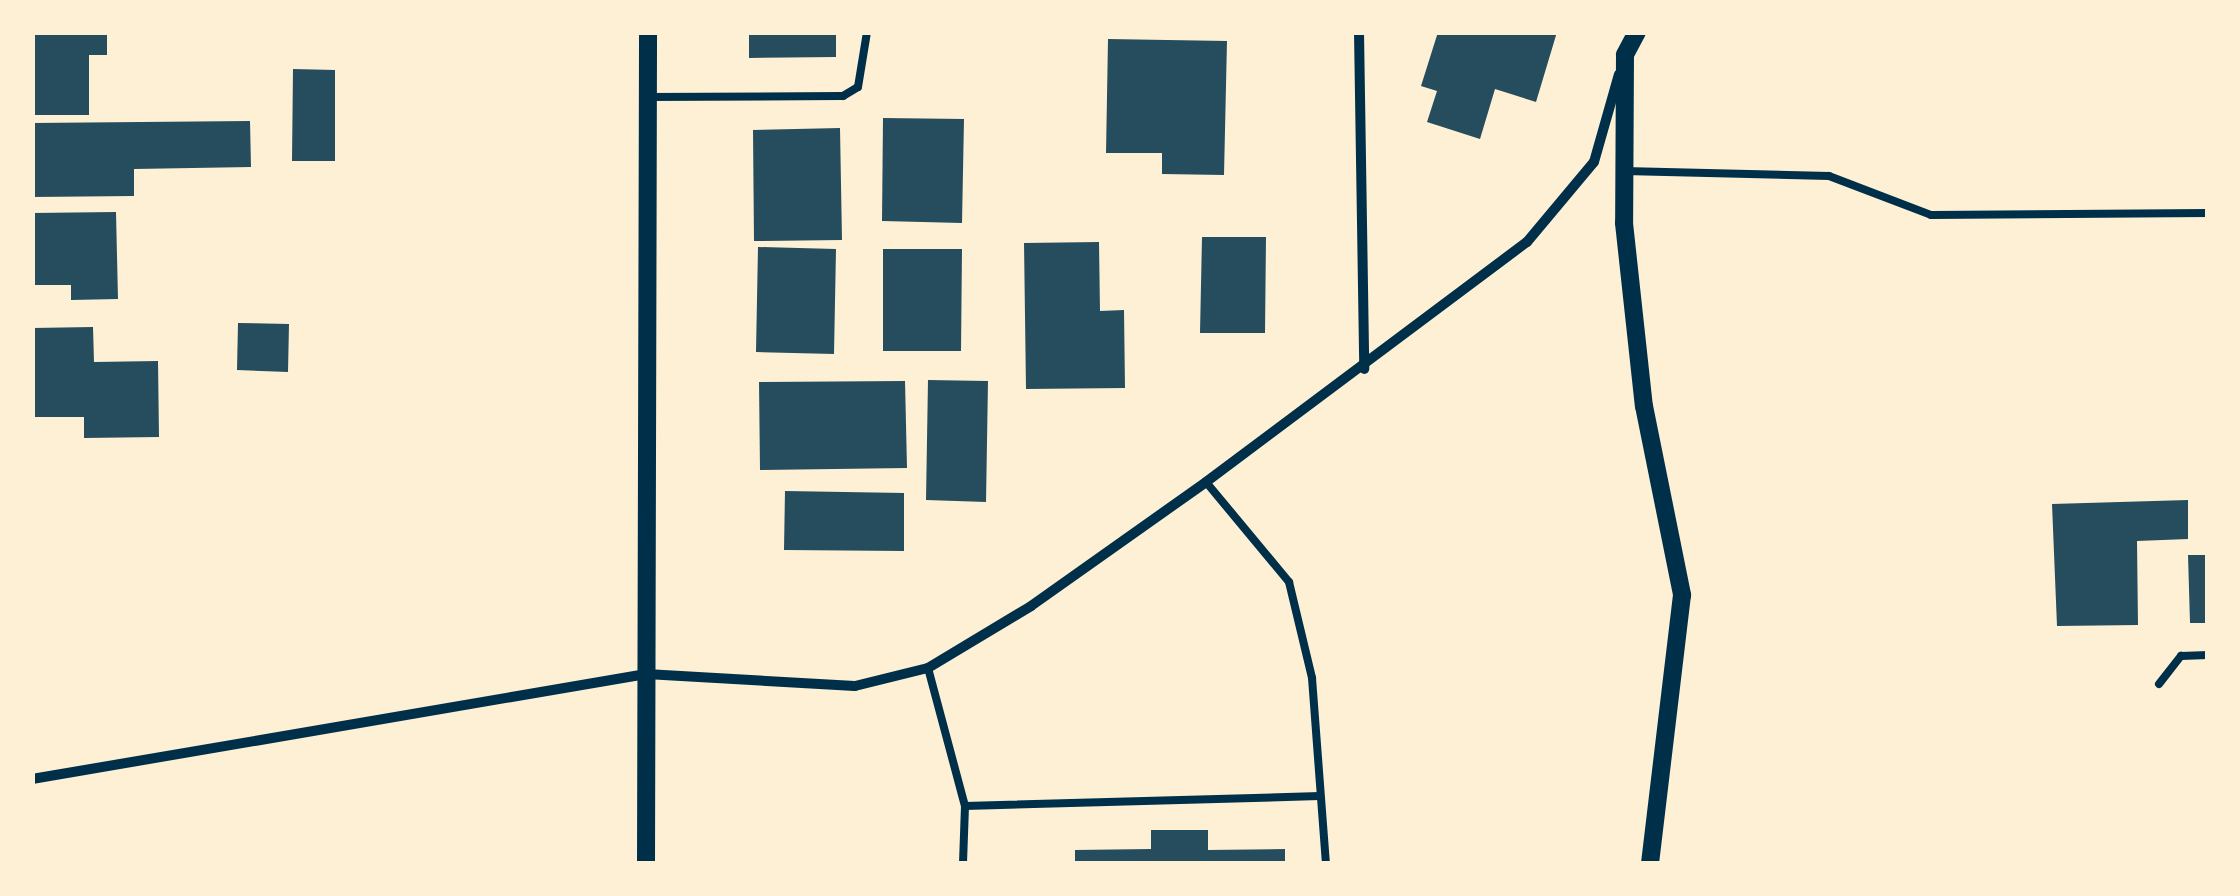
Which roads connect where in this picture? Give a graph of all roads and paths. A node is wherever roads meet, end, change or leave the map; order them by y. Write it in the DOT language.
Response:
graph roads {
  1 [pos="648,32"];
  2 [pos="867,32"];
  3 [pos="1358,32"];
  4 [pos="1637,32"];
  5 [pos="1624,56"];
  6 [pos="648,97"];
  7 [pos="1624,171"];
  8 [pos="2208,213"];
  9 [pos="1364,369"];
  10 [pos="1206,482"];
  11 [pos="2208,655"];
  12 [pos="928,668"];
  13 [pos="646,674"];
  14 [pos="2159,684"];
  15 [pos="32,780"];
  16 [pos="1320,796"];
  17 [pos="965,806"];
  18 [pos="646,864"];
  19 [pos="964,864"];
  20 [pos="1326,864"];
  21 [pos="1650,864"];
  1 -- 6 [label="street"];
  2 -- 6 [label="lane"];
  3 -- 9 [label="street"];
  4 -- 5 [label="street"];
  5 -- 7 [label="street"];
  5 -- 9 [label="street"];
  6 -- 13 [label="street"];
  7 -- 8 [label="lane"];
  7 -- 21 [label="street"];
  9 -- 10 [label="street"];
  10 -- 12 [label="street"];
  10 -- 16 [label="lane"];
  11 -- 14 [label="lane"];
  12 -- 13 [label="street"];
  12 -- 17 [label="lane"];
  13 -- 15 [label="street"];
  13 -- 18 [label="street"];
  16 -- 17 [label="lane"];
  16 -- 20 [label="lane"];
  17 -- 19 [label="lane"];
}
